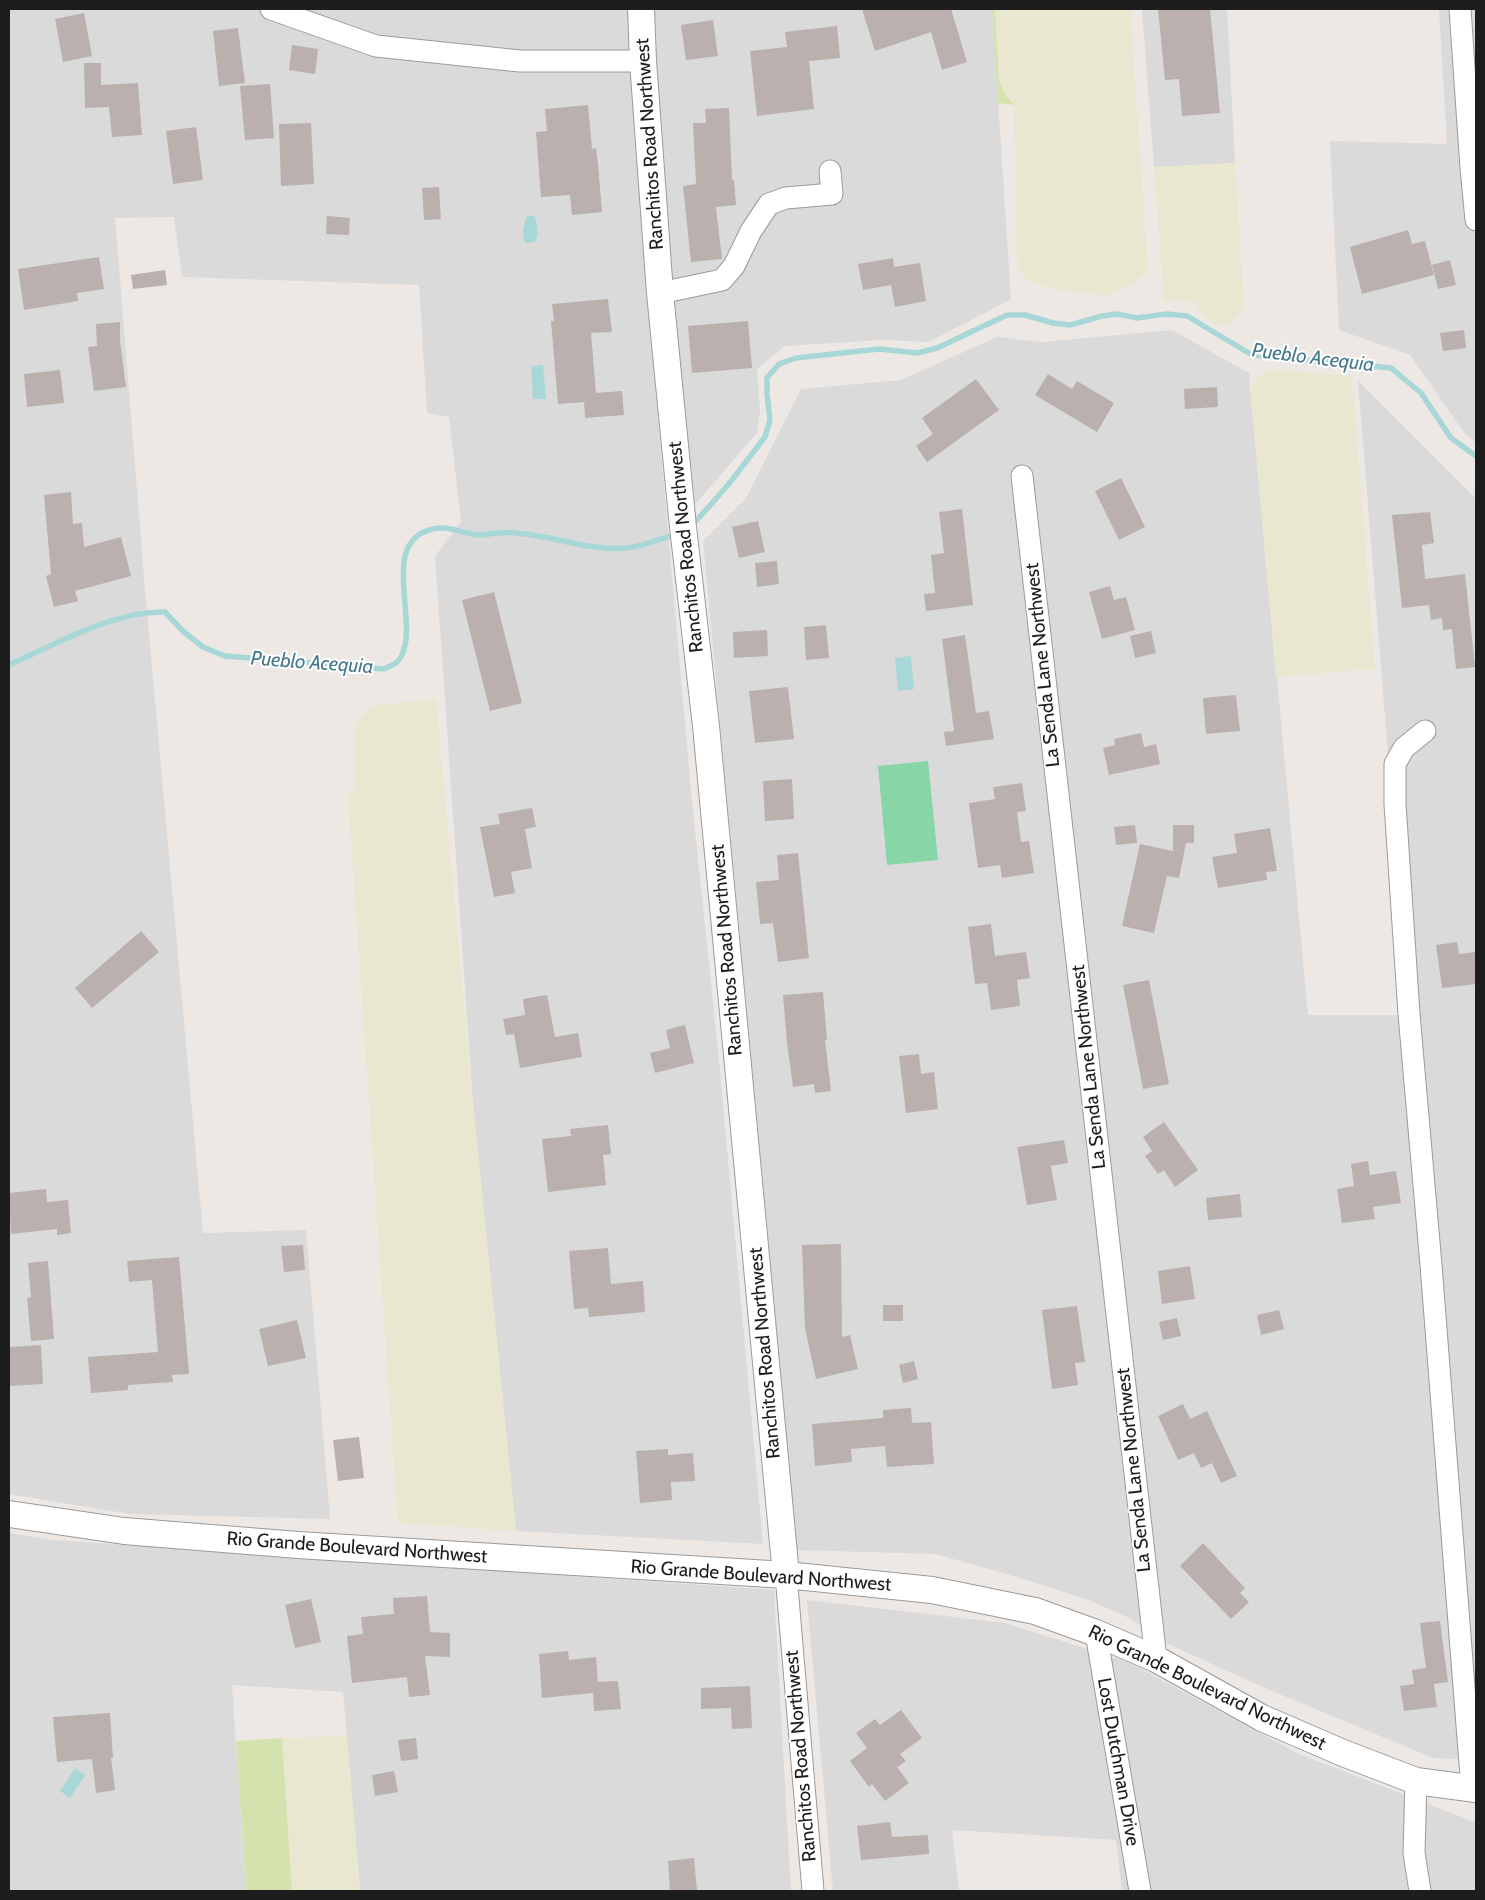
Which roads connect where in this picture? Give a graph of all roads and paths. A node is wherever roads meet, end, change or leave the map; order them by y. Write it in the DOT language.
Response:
graph roads {
  1 [pos="271,9"];
  2 [pos="641,9"];
  3 [pos="1460,9"];
  4 [pos="306,15"];
  5 [pos="643,61"];
  6 [pos="830,171"];
  7 [pos="1476,220"];
  8 [pos="660,292"];
  9 [pos="1022,476"];
  10 [pos="1425,731"];
  11 [pos="9,1514"];
  12 [pos="786,1575"];
  13 [pos="1096,1633"];
  14 [pos="1156,1659"];
  15 [pos="1416,1781"];
  16 [pos="1474,1789"];
  17 [pos="813,1891"];
  18 [pos="1140,1891"];
  19 [pos="1420,1891"];
  1 -- 4 [label="street"];
  2 -- 5 [label="street, Ranchitos Road Northwest"];
  3 -- 7 [label="street"];
  4 -- 5 [label="street"];
  5 -- 8 [label="street, Ranchitos Road Northwest"];
  6 -- 8 [label="street"];
  8 -- 12 [label="street, Ranchitos Road Northwest"];
  9 -- 14 [label="street, La Senda Lane Northwest"];
  10 -- 16 [label="street"];
  11 -- 12 [label="street, Rio Grande Boulevard Northwest"];
  12 -- 13 [label="street, Rio Grande Boulevard Northwest"];
  12 -- 17 [label="street, Ranchitos Road Northwest"];
  13 -- 14 [label="street, Rio Grande Boulevard Northwest"];
  13 -- 18 [label="street, Lost Dutchman Drive"];
  14 -- 15 [label="street, Rio Grande Boulevard Northwest"];
  15 -- 16 [label="street, Rio Grande Boulevard Northwest"];
  15 -- 19 [label="street"];
}
